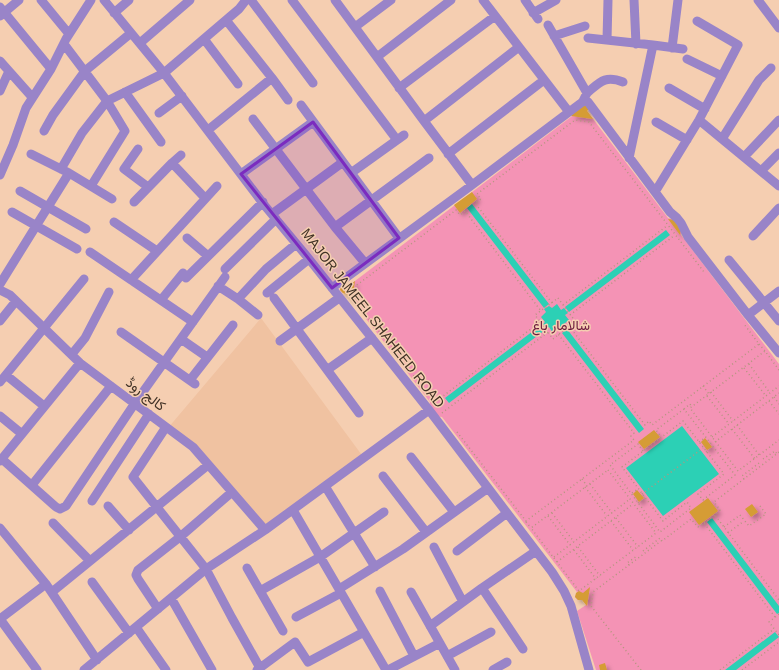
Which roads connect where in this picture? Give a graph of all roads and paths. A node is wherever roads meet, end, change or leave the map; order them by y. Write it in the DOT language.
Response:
graph roads {
  1 [pos="19,0"];
  2 [pos="41,0"];
  3 [pos="90,0"];
  4 [pos="104,0"];
  5 [pos="129,0"];
  6 [pos="190,0"];
  7 [pos="247,0"];
  8 [pos="292,0"];
  9 [pos="335,0"];
  10 [pos="391,0"];
  11 [pos="452,0"];
  12 [pos="483,0"];
  13 [pos="524,0"];
  14 [pos="556,0"];
  15 [pos="608,0"];
  16 [pos="634,0"];
  17 [pos="678,0"];
  18 [pos="758,0"];
  19 [pos="1,12"];
  20 [pos="114,13"];
  21 [pos="496,16"];
  22 [pos="226,20"];
  23 [pos="697,21"];
  24 [pos="548,25"];
  25 [pos="585,26"];
  26 [pos="355,27"];
  27 [pos="779,28"];
  28 [pos="131,33"];
  29 [pos="69,34"];
  30 [pos="554,36"];
  31 [pos="588,38"];
  32 [pos="204,39"];
  33 [pos="607,40"];
  34 [pos="140,43"];
  35 [pos="64,44"];
  36 [pos="636,44"];
  37 [pos="653,46"];
  38 [pos="519,47"];
  39 [pos="672,48"];
  40 [pos="683,49"];
  41 [pos="377,57"];
  42 [pos="687,59"];
  43 [pos="0,61"];
  44 [pos="771,68"];
  45 [pos="51,69"];
  46 [pos="8,71"];
  47 [pos="85,71"];
  48 [pos="164,72"];
  49 [pos="722,76"];
  50 [pos="272,78"];
  51 [pos="544,80"];
  52 [pos="623,82"];
  53 [pos="313,83"];
  54 [pos="238,84"];
  55 [pos="399,88"];
  56 [pos="669,88"];
  57 [pos="0,91"];
  58 [pos="125,92"];
  59 [pos="182,96"];
  60 [pos="32,97"];
  61 [pos="585,97"];
  62 [pos="288,100"];
  63 [pos="107,101"];
  64 [pos="301,105"];
  65 [pos="705,109"];
  66 [pos="569,112"];
  67 [pos="159,113"];
  68 [pos="253,119"];
  69 [pos="699,120"];
  70 [pos="779,120"];
  71 [pos="424,121"];
  72 [pos="313,122"];
  73 [pos="656,122"];
  74 [pos="208,130"];
  75 [pos="44,131"];
  76 [pos="722,139"];
  77 [pos="687,140"];
  78 [pos="161,142"];
  79 [pos="138,149"];
  80 [pos="276,149"];
  81 [pos="779,153"];
  82 [pos="31,154"];
  83 [pos="448,154"];
  84 [pos="181,155"];
  85 [pos="744,157"];
  86 [pos="429,158"];
  87 [pos="629,158"];
  88 [pos="343,162"];
  89 [pos="172,163"];
  90 [pos="1,169"];
  91 [pos="65,171"];
  92 [pos="760,171"];
  93 [pos="241,174"];
  94 [pos="351,174"];
  95 [pos="472,185"];
  96 [pos="91,186"];
  97 [pos="217,186"];
  98 [pos="779,186"];
  99 [pos="148,187"];
  100 [pos="306,189"];
  101 [pos="20,191"];
  102 [pos="655,192"];
  103 [pos="206,198"];
  104 [pos="112,199"];
  105 [pos="372,201"];
  106 [pos="134,202"];
  107 [pos="263,202"];
  108 [pos="48,208"];
  109 [pos="779,208"];
  110 [pos="12,212"];
  111 [pos="274,217"];
  112 [pos="114,222"];
  113 [pos="36,226"];
  114 [pos="668,226"];
  115 [pos="335,227"];
  116 [pos="86,229"];
  117 [pos="675,235"];
  118 [pos="753,236"];
  119 [pos="187,238"];
  120 [pos="399,238"];
  121 [pos="296,244"];
  122 [pos="77,249"];
  123 [pos="157,251"];
  124 [pos="90,252"];
  125 [pos="208,256"];
  126 [pos="309,259"];
  127 [pos="729,260"];
  128 [pos="365,263"];
  129 [pos="708,277"];
  130 [pos="84,279"];
  131 [pos="131,280"];
  132 [pos="0,284"];
  133 [pos="218,286"];
  134 [pos="332,288"];
  135 [pos="0,290"];
  136 [pos="779,291"];
  137 [pos="109,292"];
  138 [pos="339,298"];
  139 [pos="238,299"];
  140 [pos="161,300"];
  141 [pos="16,301"];
  142 [pos="552,303"];
  143 [pos="764,303"];
  144 [pos="563,305"];
  145 [pos="541,311"];
  146 [pos="258,315"];
  147 [pos="570,315"];
  148 [pos="744,317"];
  149 [pos="0,321"];
  150 [pos="779,321"];
  151 [pos="193,322"];
  152 [pos="540,322"];
  153 [pos="233,325"];
  154 [pos="569,326"];
  155 [pos="44,328"];
  156 [pos="297,329"];
  157 [pos="121,332"];
  158 [pos="548,332"];
  159 [pos="558,334"];
  160 [pos="372,338"];
  161 [pos="181,339"];
  162 [pos="280,341"];
  163 [pos="759,344"];
  164 [pos="765,351"];
  165 [pos="779,353"];
  166 [pos="72,354"];
  167 [pos="207,357"];
  168 [pos="164,362"];
  169 [pos="80,363"];
  170 [pos="748,364"];
  171 [pos="744,368"];
  172 [pos="327,370"];
  173 [pos="779,370"];
  174 [pos="3,378"];
  175 [pos="416,379"];
  176 [pos="111,386"];
  177 [pos="703,386"];
  178 [pos="779,386"];
  179 [pos="711,392"];
  180 [pos="770,393"];
  181 [pos="779,393"];
  182 [pos="709,394"];
  183 [pos="707,396"];
  184 [pos="766,396"];
  185 [pos="774,397"];
  186 [pos="769,401"];
  187 [pos="135,403"];
  188 [pos="779,404"];
  189 [pos="44,406"];
  190 [pos="432,406"];
  191 [pos="692,406"];
  192 [pos="684,409"];
  193 [pos="359,413"];
  194 [pos="442,413"];
  195 [pos="149,414"];
  196 [pos="779,414"];
  197 [pos="0,416"];
  198 [pos="733,421"];
  199 [pos="729,424"];
  200 [pos="737,425"];
  201 [pos="166,427"];
  202 [pos="732,429"];
  203 [pos="456,431"];
  204 [pos="22,434"];
  205 [pos="712,436"];
  206 [pos="661,437"];
  207 [pos="706,438"];
  208 [pos="779,440"];
  209 [pos="699,442"];
  210 [pos="716,442"];
  211 [pos="712,446"];
  212 [pos="703,447"];
  213 [pos="643,451"];
  214 [pos="706,452"];
  215 [pos="779,452"];
  216 [pos="777,454"];
  217 [pos="411,457"];
  218 [pos="759,457"];
  219 [pos="755,459"];
  220 [pos="764,459"];
  221 [pos="1,460"];
  222 [pos="759,463"];
  223 [pos="208,465"];
  224 [pos="383,476"];
  225 [pos="582,479"];
  226 [pos="744,479"];
  227 [pos="590,484"];
  228 [pos="32,485"];
  229 [pos="326,486"];
  230 [pos="586,486"];
  231 [pos="488,488"];
  232 [pos="638,488"];
  233 [pos="232,492"];
  234 [pos="642,494"];
  235 [pos="632,495"];
  236 [pos="645,498"];
  237 [pos="630,499"];
  238 [pos="92,501"];
  239 [pos="638,503"];
  240 [pos="634,504"];
  241 [pos="108,506"];
  242 [pos="760,506"];
  243 [pos="157,507"];
  244 [pos="293,510"];
  245 [pos="384,512"];
  246 [pos="454,512"];
  247 [pos="552,512"];
  248 [pos="612,513"];
  249 [pos="507,514"];
  250 [pos="548,515"];
  251 [pos="715,515"];
  252 [pos="607,516"];
  253 [pos="616,518"];
  254 [pos="611,521"];
  255 [pos="745,521"];
  256 [pos="526,522"];
  257 [pos="53,523"];
  258 [pos="704,523"];
  259 [pos="724,527"];
  260 [pos="0,528"];
  261 [pos="531,528"];
  262 [pos="128,530"];
  263 [pos="265,530"];
  264 [pos="426,532"];
  265 [pos="354,533"];
  266 [pos="728,533"];
  267 [pos="180,537"];
  268 [pos="662,541"];
  269 [pos="574,542"];
  270 [pos="570,545"];
  271 [pos="578,546"];
  272 [pos="434,547"];
  273 [pos="637,548"];
  274 [pos="574,549"];
  275 [pos="633,550"];
  276 [pos="457,551"];
  277 [pos="536,551"];
  278 [pos="638,551"];
  279 [pos="643,551"];
  280 [pos="637,556"];
  281 [pos="320,557"];
  282 [pos="554,557"];
  283 [pos="90,561"];
  284 [pos="557,562"];
  285 [pos="629,566"];
  286 [pos="374,567"];
  287 [pos="247,568"];
  288 [pos="206,569"];
  289 [pos="600,576"];
  290 [pos="596,579"];
  291 [pos="92,582"];
  292 [pos="46,584"];
  293 [pos="482,588"];
  294 [pos="260,591"];
  295 [pos="340,591"];
  296 [pos="380,591"];
  297 [pos="52,592"];
  298 [pos="411,592"];
  299 [pos="171,598"];
  300 [pos="779,600"];
  301 [pos="463,602"];
  302 [pos="158,608"];
  303 [pos="779,614"];
  304 [pos="296,617"];
  305 [pos="775,617"];
  306 [pos="0,619"];
  307 [pos="430,626"];
  308 [pos="774,629"];
  309 [pos="133,630"];
  310 [pos="283,631"];
  311 [pos="364,632"];
  312 [pos="491,632"];
  313 [pos="779,635"];
  314 [pos="779,642"];
  315 [pos="440,643"];
  316 [pos="523,649"];
  317 [pos="414,656"];
  318 [pos="447,656"];
  319 [pos="98,660"];
  320 [pos="507,662"];
  321 [pos="310,666"];
  322 [pos="263,668"];
  323 [pos="88,669"];
  324 [pos="37,670"];
  325 [pos="166,670"];
  326 [pos="212,670"];
  327 [pos="387,670"];
  328 [pos="455,670"];
  329 [pos="492,670"];
  330 [pos="589,670"];
  331 [pos="641,670"];
  332 [pos="720,670"];
  333 [pos="742,670"];
  1 -- 19 [label="street"];
  2 -- 29 [label="street"];
  3 -- 29 [label="street"];
  4 -- 20 [label="street, MAJOR JAMEEL SHAHEED ROAD"];
  5 -- 20 [label="street"];
  6 -- 34 [label="street"];
  7 -- 22 [label="street"];
  7 -- 53 [label="street"];
  8 -- 94 [label="street"];
  9 -- 26 [label="street"];
  10 -- 26 [label="street"];
  11 -- 41 [label="street"];
  12 -- 21 [label="street"];
  13 -- 14 [label="street"];
  15 -- 33 [label="street"];
  16 -- 36 [label="street"];
  17 -- 39 [label="street"];
  18 -- 27 [label="street"];
  19 -- 45 [label="street"];
  20 -- 28 [label="street, MAJOR JAMEEL SHAHEED ROAD"];
  21 -- 38 [label="street"];
  21 -- 55 [label="street"];
  22 -- 32 [label="street"];
  22 -- 50 [label="street"];
  23 -- 49 [label="street"];
  24 -- 30 [label="street"];
  25 -- 30 [label="street"];
  26 -- 41 [label="street"];
  28 -- 34 [label="street, MAJOR JAMEEL SHAHEED ROAD"];
  28 -- 47 [label="street"];
  29 -- 35 [label="street"];
  30 -- 61 [label="street"];
  31 -- 33 [label="street"];
  32 -- 48 [label="street"];
  32 -- 54 [label="street"];
  33 -- 36 [label="street"];
  34 -- 48 [label="street, MAJOR JAMEEL SHAHEED ROAD"];
  35 -- 45 [label="street"];
  35 -- 47 [label="street"];
  36 -- 37 [label="street"];
  37 -- 39 [label="street"];
  37 -- 87 [label="street"];
  38 -- 51 [label="street"];
  38 -- 71 [label="street"];
  39 -- 40 [label="street"];
  41 -- 55 [label="street"];
  42 -- 49 [label="street"];
  43 -- 46 [label="street"];
  44 -- 76 [label="street"];
  45 -- 60 [label="street"];
  46 -- 57 [label="street"];
  46 -- 60 [label="street"];
  47 -- 63 [label="street"];
  47 -- 75 [label="street"];
  48 -- 58 [label="street"];
  48 -- 59 [label="street, MAJOR JAMEEL SHAHEED ROAD"];
  49 -- 65 [label="street"];
  50 -- 62 [label="street"];
  50 -- 74 [label="street"];
  51 -- 66 [label="street"];
  51 -- 83 [label="street"];
  52 -- 61 [label="street"];
  55 -- 71 [label="street"];
  56 -- 65 [label="street"];
  58 -- 63 [label="street"];
  58 -- 78 [label="street"];
  59 -- 67 [label="street"];
  59 -- 74 [label="street, MAJOR JAMEEL SHAHEED ROAD"];
  60 -- 90 [label="street"];
  61 -- 66 [label="street"];
  61 -- 87 [label="street"];
  63 -- 91 [label="street"];
  63 -- 96 [label="street"];
  64 -- 72 [label="street"];
  65 -- 69 [label="street"];
  66 -- 95 [label="street"];
  68 -- 80 [label="street"];
  69 -- 76 [label="street"];
  69 -- 77 [label="street"];
  70 -- 85 [label="street"];
  71 -- 83 [label="street"];
  72 -- 80 [label="street"];
  72 -- 88 [label="street"];
  73 -- 77 [label="street"];
  74 -- 93 [label="street, MAJOR JAMEEL SHAHEED ROAD"];
  76 -- 85 [label="street"];
  77 -- 102 [label="street"];
  79 -- 99 [label="street"];
  80 -- 93 [label="street"];
  80 -- 100 [label="street"];
  81 -- 92 [label="street"];
  82 -- 91 [label="street"];
  83 -- 95 [label="street"];
  84 -- 89 [label="street"];
  85 -- 92 [label="street"];
  86 -- 105 [label="street"];
  87 -- 102 [label="street"];
  88 -- 94 [label="street"];
  88 -- 100 [label="street"];
  89 -- 99 [label="street"];
  89 -- 103 [label="street"];
  91 -- 96 [label="street"];
  91 -- 108 [label="street"];
  92 -- 98 [label="street"];
  93 -- 107 [label="street, MAJOR JAMEEL SHAHEED ROAD"];
  94 -- 105 [label="street"];
  95 -- 120 [label="street"];
  96 -- 104 [label="street"];
  97 -- 103 [label="street"];
  99 -- 106 [label="street"];
  100 -- 111 [label="street"];
  100 -- 115 [label="street"];
  101 -- 108 [label="street"];
  102 -- 148 [label="street"];
  103 -- 123 [label="street"];
  105 -- 115 [label="street"];
  105 -- 120 [label="street"];
  107 -- 111 [label="street, MAJOR JAMEEL SHAHEED ROAD"];
  107 -- 125 [label="street"];
  108 -- 113 [label="street"];
  108 -- 116 [label="street"];
  109 -- 118 [label="street"];
  110 -- 113 [label="street"];
  111 -- 121 [label="street, MAJOR JAMEEL SHAHEED ROAD"];
  111 -- 133 [label="street"];
  112 -- 123 [label="street"];
  113 -- 122 [label="street"];
  113 -- 132 [label="street"];
  114 -- 117 [label="path"];
  114 -- 142 [label="path"];
  114 -- 144 [label="path"];
  115 -- 128 [label="street"];
  117 -- 129 [label="path"];
  117 -- 147 [label="path"];
  119 -- 125 [label="street"];
  120 -- 128 [label="street"];
  121 -- 126 [label="street, MAJOR JAMEEL SHAHEED ROAD"];
  121 -- 139 [label="street"];
  123 -- 131 [label="street"];
  124 -- 131 [label="street"];
  125 -- 140 [label="street"];
  126 -- 134 [label="street, MAJOR JAMEEL SHAHEED ROAD"];
  126 -- 156 [label="street"];
  127 -- 143 [label="street"];
  128 -- 134 [label="street"];
  130 -- 155 [label="street"];
  131 -- 140 [label="street"];
  133 -- 139 [label="street"];
  133 -- 151 [label="street"];
  134 -- 138 [label="street, MAJOR JAMEEL SHAHEED ROAD"];
  135 -- 141 [label="street, کالج روڈ"];
  136 -- 143 [label="street"];
  137 -- 166 [label="street"];
  138 -- 156 [label="street"];
  138 -- 160 [label="street, MAJOR JAMEEL SHAHEED ROAD"];
  139 -- 146 [label="street"];
  140 -- 151 [label="street"];
  141 -- 149 [label="street"];
  141 -- 155 [label="street, کالج روڈ"];
  142 -- 144 [label="path"];
  142 -- 145 [label="path"];
  143 -- 148 [label="street"];
  143 -- 150 [label="street"];
  144 -- 147 [label="path"];
  145 -- 152 [label="path"];
  145 -- 175 [label="path"];
  147 -- 154 [label="path"];
  148 -- 163 [label="path"];
  148 -- 165 [label="street"];
  151 -- 161 [label="street"];
  152 -- 158 [label="path"];
  152 -- 190 [label="path"];
  153 -- 167 [label="street"];
  154 -- 159 [label="path"];
  154 -- 177 [label="path"];
  155 -- 166 [label="street, کالج روڈ"];
  155 -- 174 [label="street"];
  156 -- 162 [label="street"];
  156 -- 172 [label="street"];
  157 -- 168 [label="street"];
  158 -- 159 [label="path"];
  158 -- 194 [label="path"];
  159 -- 225 [label="path"];
  160 -- 172 [label="street"];
  160 -- 190 [label="street, MAJOR JAMEEL SHAHEED ROAD"];
  161 -- 167 [label="street"];
  161 -- 168 [label="street"];
  163 -- 164 [label="path"];
  163 -- 177 [label="path"];
  164 -- 170 [label="path"];
  164 -- 173 [label="path"];
  166 -- 169 [label="street, کالج روڈ"];
  167 -- 168 [label="street"];
  168 -- 187 [label="street"];
  169 -- 176 [label="street, کالج روڈ"];
  169 -- 189 [label="street"];
  170 -- 171 [label="path"];
  170 -- 180 [label="path"];
  171 -- 179 [label="path"];
  171 -- 184 [label="path"];
  172 -- 193 [label="street"];
  174 -- 189 [label="street"];
  176 -- 187 [label="street, کالج روڈ"];
  176 -- 228 [label="street"];
  177 -- 182 [label="path"];
  178 -- 180 [label="path"];
  179 -- 182 [label="path"];
  179 -- 198 [label="path"];
  180 -- 184 [label="path"];
  181 -- 185 [label="path"];
  182 -- 183 [label="path"];
  183 -- 191 [label="path"];
  183 -- 199 [label="path"];
  184 -- 198 [label="path"];
  185 -- 186 [label="path"];
  185 -- 188 [label="path"];
  186 -- 196 [label="path"];
  186 -- 200 [label="path"];
  187 -- 195 [label="street, کالج روڈ"];
  187 -- 228 [label="street"];
  189 -- 204 [label="street"];
  190 -- 229 [label="street"];
  190 -- 231 [label="street, MAJOR JAMEEL SHAHEED ROAD"];
  191 -- 192 [label="path"];
  191 -- 205 [label="path"];
  192 -- 206 [label="path"];
  192 -- 207 [label="path"];
  195 -- 201 [label="street, کالج روڈ"];
  195 -- 238 [label="street"];
  197 -- 204 [label="street"];
  198 -- 199 [label="path"];
  199 -- 205 [label="path"];
  200 -- 202 [label="path"];
  200 -- 218 [label="path"];
  201 -- 223 [label="street, کالج روڈ"];
  201 -- 243 [label="street"];
  202 -- 210 [label="path"];
  202 -- 219 [label="path"];
  203 -- 256 [label="path"];
  204 -- 221 [label="street"];
  205 -- 207 [label="path"];
  205 -- 210 [label="path"];
  206 -- 209 [label="path"];
  206 -- 213 [label="path"];
  207 -- 209 [label="path"];
  207 -- 211 [label="path"];
  208 -- 218 [label="path"];
  209 -- 212 [label="path"];
  210 -- 211 [label="path"];
  210 -- 219 [label="path"];
  211 -- 214 [label="path"];
  211 -- 214 [label="path"];
  212 -- 214 [label="path"];
  212 -- 234 [label="path"];
  213 -- 232 [label="path"];
  213 -- 235 [label="path"];
  215 -- 216 [label="path"];
  216 -- 220 [label="path"];
  216 -- 226 [label="path"];
  217 -- 246 [label="street"];
  218 -- 219 [label="path"];
  221 -- 228 [label="street"];
  222 -- 226 [label="path"];
  223 -- 233 [label="street, کالج روڈ"];
  223 -- 243 [label="street"];
  224 -- 264 [label="street"];
  225 -- 230 [label="path"];
  225 -- 256 [label="path"];
  226 -- 251 [label="path"];
  227 -- 230 [label="path"];
  227 -- 237 [label="path"];
  227 -- 248 [label="path"];
  229 -- 244 [label="street"];
  229 -- 265 [label="street"];
  230 -- 247 [label="path"];
  230 -- 252 [label="path"];
  231 -- 246 [label="street"];
  231 -- 249 [label="street, MAJOR JAMEEL SHAHEED ROAD"];
  232 -- 234 [label="path"];
  232 -- 235 [label="path"];
  233 -- 263 [label="street, کالج روڈ"];
  233 -- 267 [label="street"];
  234 -- 236 [label="path"];
  235 -- 237 [label="path"];
  235 -- 239 [label="path"];
  236 -- 239 [label="path"];
  236 -- 239 [label="path"];
  237 -- 240 [label="path"];
  237 -- 248 [label="path"];
  239 -- 240 [label="path"];
  240 -- 253 [label="path"];
  240 -- 273 [label="path"];
  241 -- 262 [label="street"];
  242 -- 255 [label="path"];
  243 -- 262 [label="street"];
  243 -- 267 [label="street"];
  244 -- 263 [label="street"];
  244 -- 281 [label="street"];
  245 -- 265 [label="street"];
  246 -- 264 [label="street"];
  247 -- 250 [label="path"];
  247 -- 269 [label="path"];
  248 -- 252 [label="path"];
  249 -- 276 [label="street"];
  249 -- 277 [label="street, MAJOR JAMEEL SHAHEED ROAD"];
  250 -- 261 [label="path"];
  250 -- 270 [label="path"];
  251 -- 258 [label="path"];
  251 -- 259 [label="path"];
  252 -- 269 [label="path"];
  253 -- 254 [label="path"];
  253 -- 273 [label="path"];
  254 -- 271 [label="path"];
  254 -- 275 [label="path"];
  255 -- 259 [label="path"];
  255 -- 266 [label="path"];
  256 -- 261 [label="path"];
  257 -- 283 [label="street"];
  258 -- 268 [label="path"];
  258 -- 305 [label="path"];
  259 -- 266 [label="path"];
  260 -- 292 [label="street"];
  261 -- 282 [label="path"];
  262 -- 283 [label="street"];
  263 -- 288 [label="street"];
  264 -- 286 [label="street"];
  265 -- 281 [label="street"];
  265 -- 286 [label="street"];
  266 -- 300 [label="path"];
  267 -- 288 [label="street"];
  267 -- 302 [label="street"];
  268 -- 279 [label="path"];
  268 -- 285 [label="path"];
  269 -- 270 [label="path"];
  270 -- 282 [label="path"];
  271 -- 274 [label="path"];
  271 -- 289 [label="path"];
  272 -- 301 [label="street"];
  273 -- 275 [label="path"];
  273 -- 278 [label="path"];
  274 -- 284 [label="path"];
  274 -- 290 [label="path"];
  275 -- 289 [label="path"];
  277 -- 293 [label="street"];
  277 -- 330 [label="street, MAJOR JAMEEL SHAHEED ROAD"];
  280 -- 285 [label="path"];
  281 -- 294 [label="street"];
  281 -- 295 [label="street"];
  282 -- 284 [label="path"];
  283 -- 297 [label="street"];
  284 -- 290 [label="path"];
  285 -- 331 [label="path"];
  286 -- 295 [label="street"];
  287 -- 294 [label="street"];
  288 -- 299 [label="street"];
  288 -- 322 [label="street"];
  289 -- 290 [label="path"];
  291 -- 309 [label="street"];
  292 -- 297 [label="street"];
  292 -- 306 [label="street"];
  293 -- 301 [label="street"];
  293 -- 316 [label="street"];
  294 -- 310 [label="street"];
  295 -- 304 [label="street"];
  295 -- 311 [label="street"];
  296 -- 317 [label="street"];
  297 -- 319 [label="street"];
  298 -- 307 [label="street"];
  299 -- 302 [label="street"];
  299 -- 326 [label="street"];
  301 -- 307 [label="street"];
  302 -- 309 [label="street"];
  303 -- 305 [label="path"];
  305 -- 308 [label="path"];
  306 -- 324 [label="street"];
  307 -- 315 [label="street"];
  308 -- 313 [label="path"];
  308 -- 332 [label="path"];
  309 -- 319 [label="street"];
  309 -- 325 [label="street"];
  311 -- 321 [label="street"];
  311 -- 327 [label="street"];
  312 -- 318 [label="street"];
  314 -- 333 [label="path"];
  315 -- 317 [label="street"];
  315 -- 318 [label="street"];
  317 -- 327 [label="street"];
  318 -- 328 [label="street"];
  319 -- 323 [label="street"];
  320 -- 329 [label="street"];
  321 -- 322 [label="street"];
}
